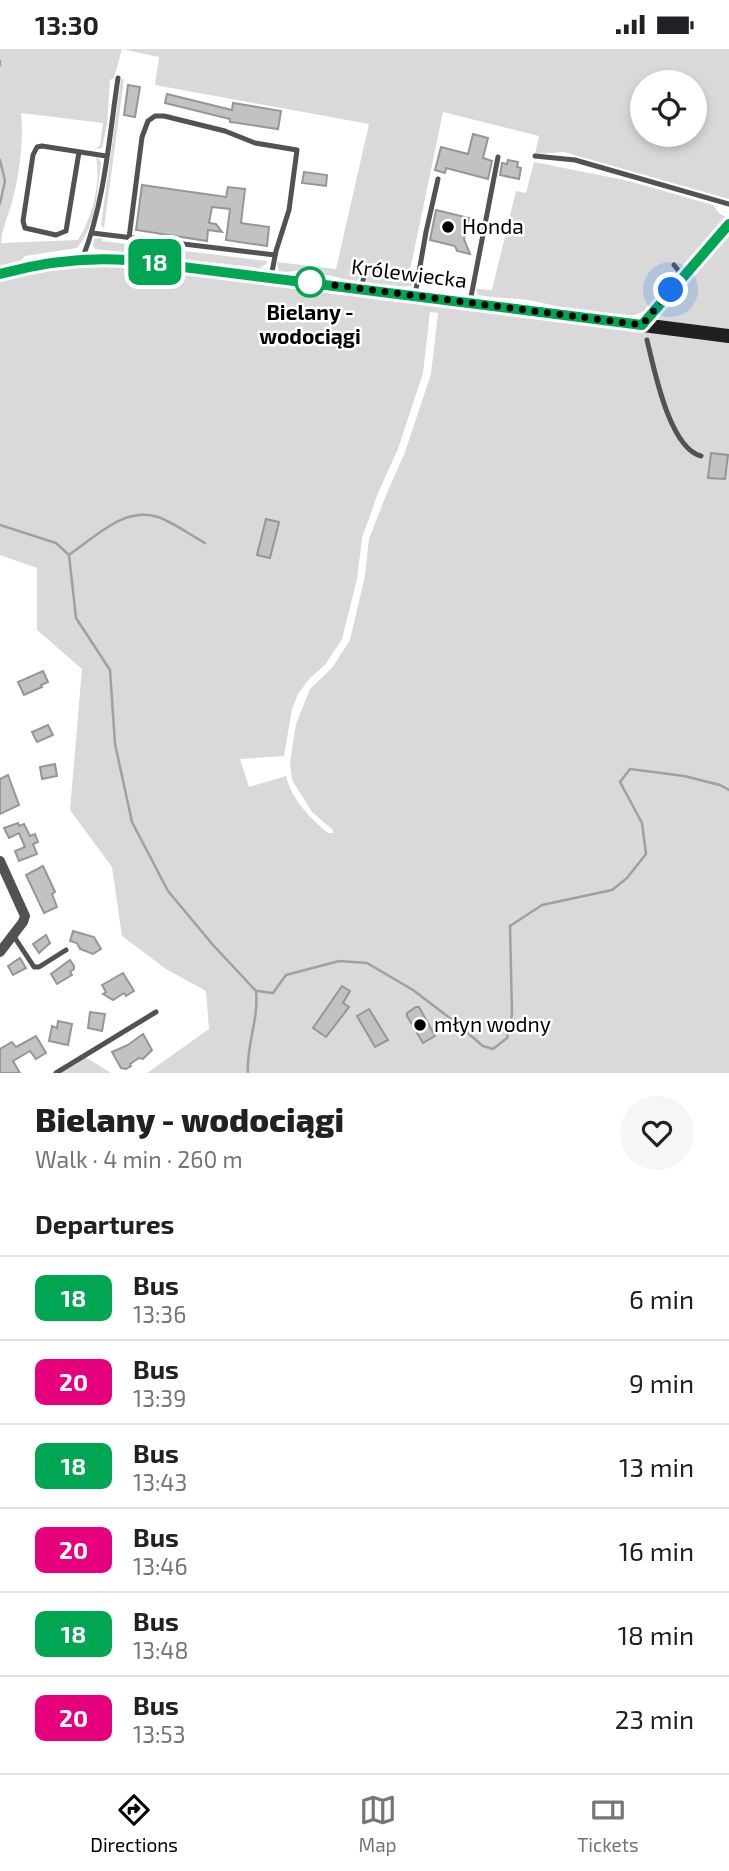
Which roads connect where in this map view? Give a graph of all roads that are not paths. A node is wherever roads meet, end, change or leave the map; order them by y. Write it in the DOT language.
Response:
graph roads {
  1 [pos="118,78"];
  2 [pos="79,152"];
  3 [pos="106,156"];
  4 [pos="535,156"];
  5 [pos="498,157"];
  6 [pos="438,179"];
  7 [pos="729,204"];
  8 [pos="729,224"];
  9 [pos="92,233"];
  10 [pos="129,238"];
  11 [pos="275,255"];
  12 [pos="82,260"];
  13 [pos="674,265"];
  14 [pos="0,274"];
  15 [pos="365,274"];
  16 [pos="683,276"];
  17 [pos="271,277"];
  18 [pos="362,289"];
  19 [pos="415,295"];
  20 [pos="470,303"];
  21 [pos="642,325"];
  22 [pos="729,336"];
  23 [pos="647,340"];
  24 [pos="701,456"];
  25 [pos="0,861"];
  26 [pos="13,935"];
  27 [pos="66,950"];
  28 [pos="0,952"];
  29 [pos="156,1012"];
  30 [pos="56,1073"];
  1 -- 3 [label="lane"];
  2 -- 2 [label="lane"];
  2 -- 3 [label="lane"];
  3 -- 9 [label="lane"];
  4 -- 7 [label="lane"];
  5 -- 20 [label="lane"];
  6 -- 19 [label="lane"];
  8 -- 16 [label="street"];
  9 -- 10 [label="lane"];
  9 -- 12 [label="lane"];
  10 -- 11 [label="lane"];
  10 -- 11 [label="lane"];
  11 -- 17 [label="lane"];
  12 -- 14 [label="main road, Królewiecka"];
  12 -- 17 [label="main road, Królewiecka"];
  13 -- 16 [label="lane"];
  15 -- 18 [label="lane"];
  16 -- 21 [label="street"];
  17 -- 18 [label="main road, Królewiecka"];
  18 -- 19 [label="main road, Królewiecka"];
  19 -- 20 [label="main road, Królewiecka"];
  20 -- 21 [label="main road, Królewiecka"];
  21 -- 22 [label="main road, Królewiecka"];
  23 -- 24 [label="lane"];
  25 -- 26 [label="street"];
  26 -- 27 [label="lane"];
  26 -- 28 [label="street"];
  29 -- 30 [label="lane"];
}
